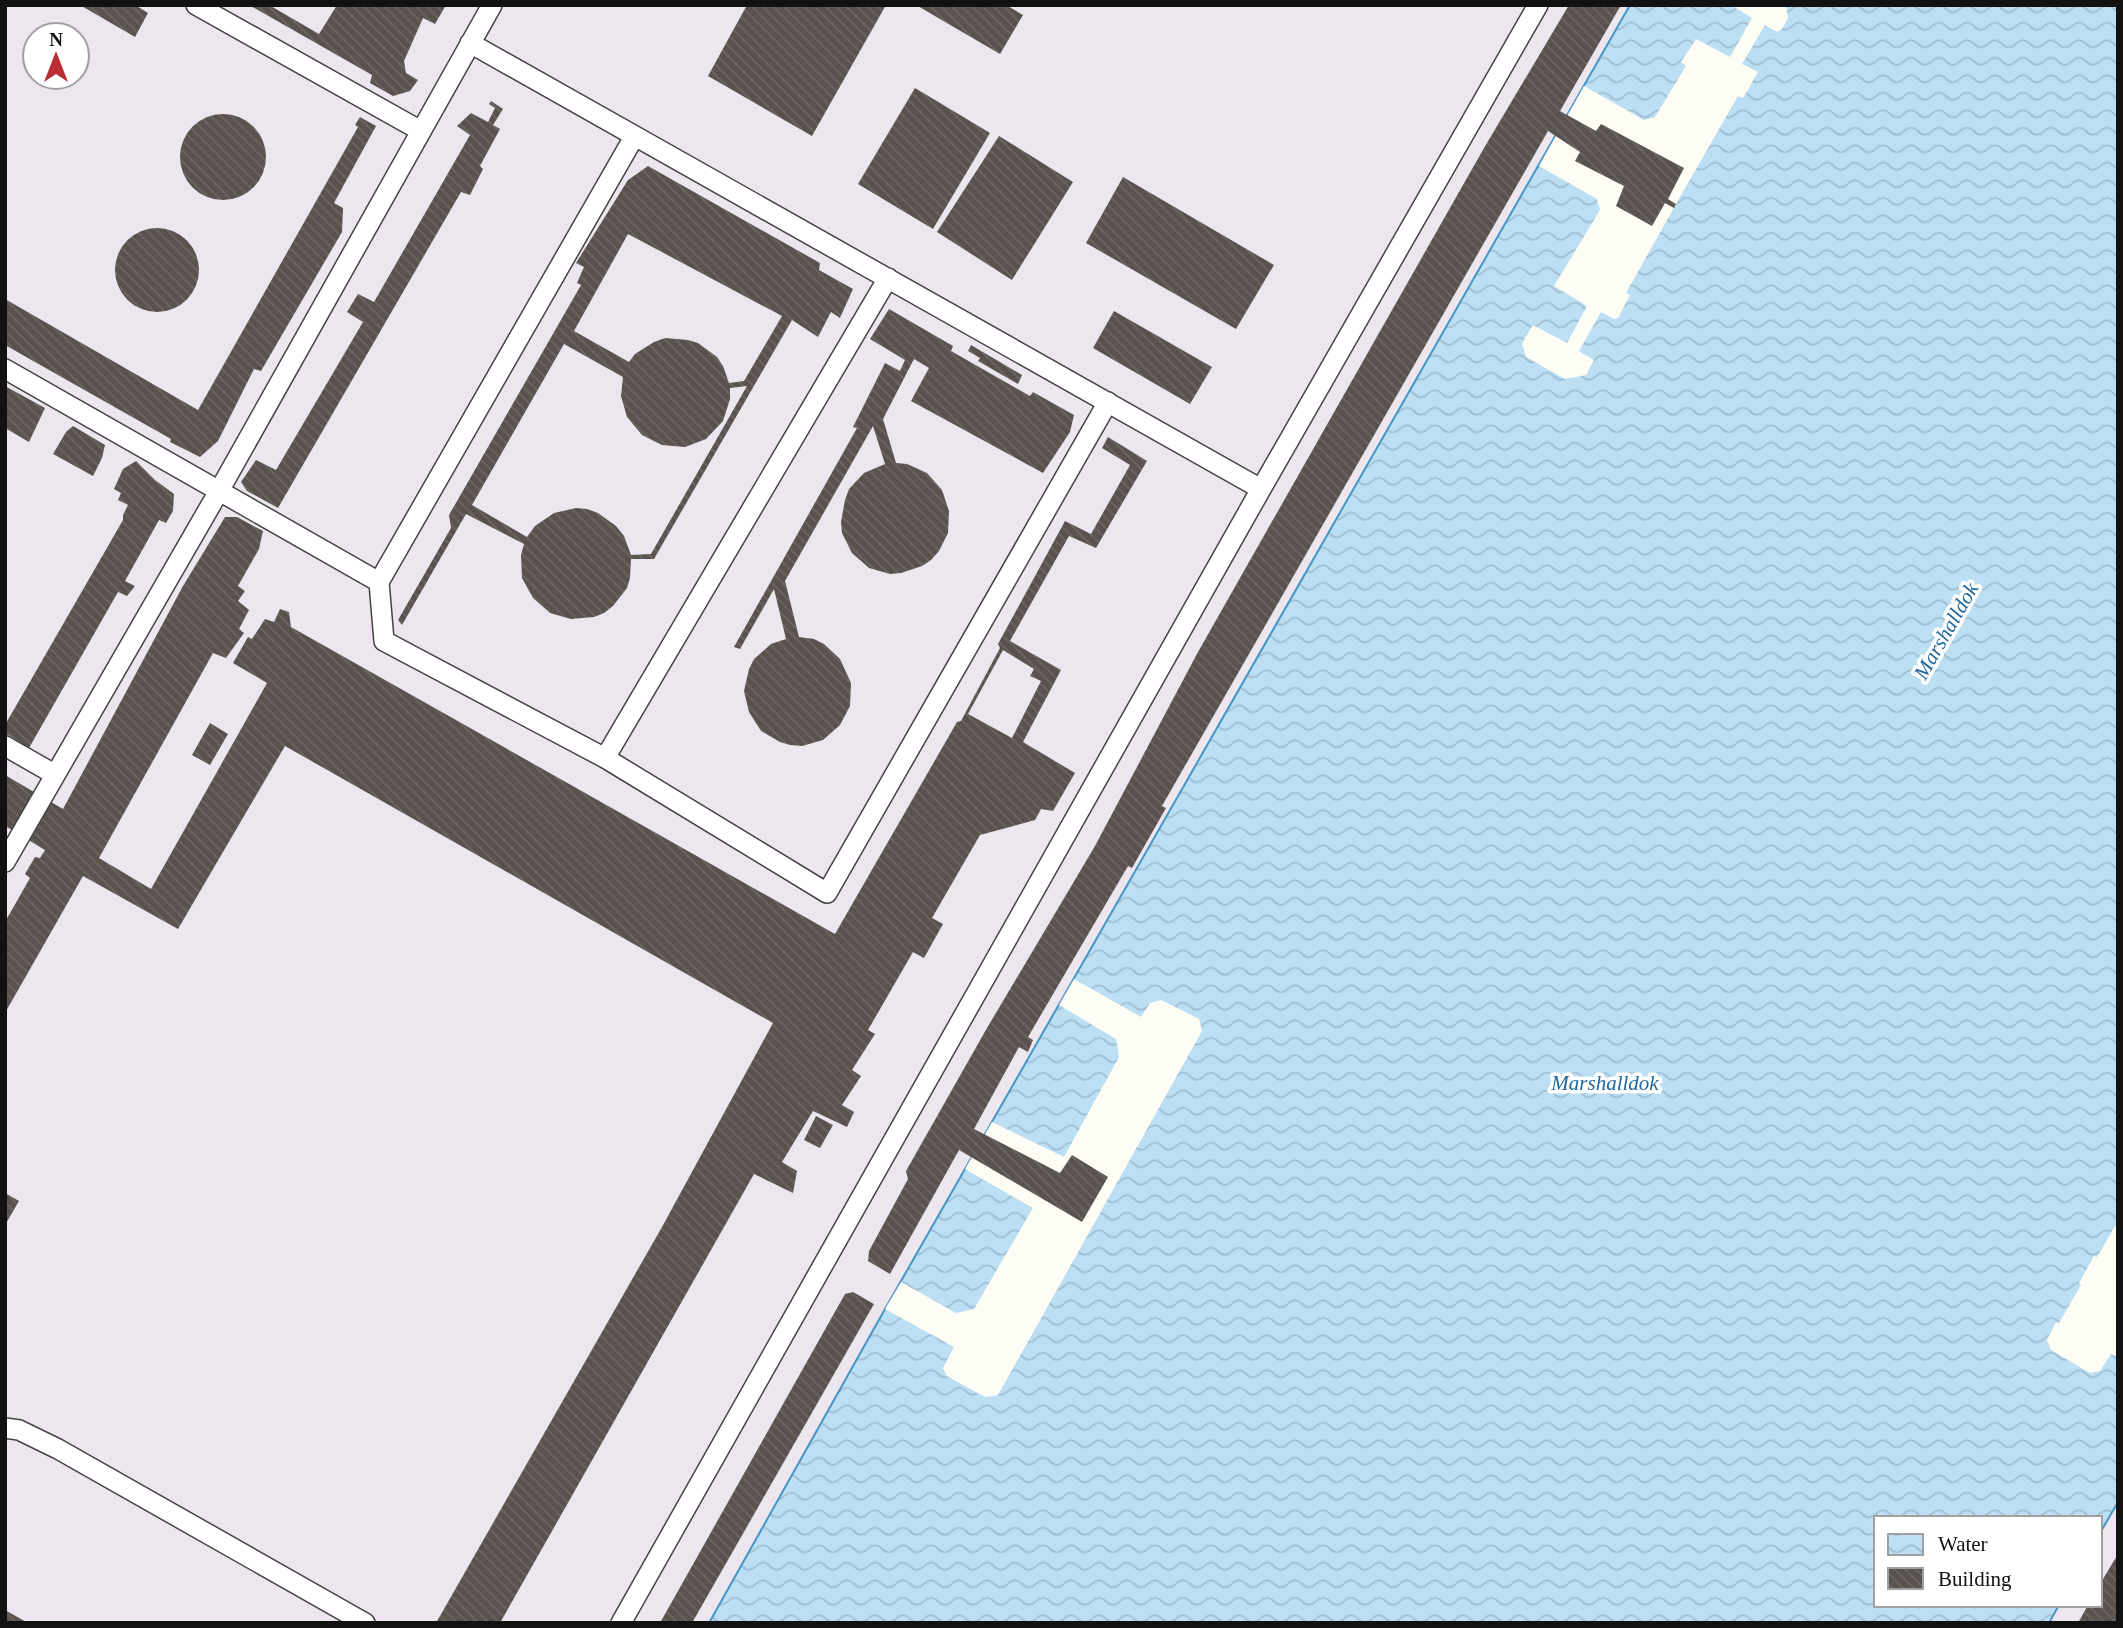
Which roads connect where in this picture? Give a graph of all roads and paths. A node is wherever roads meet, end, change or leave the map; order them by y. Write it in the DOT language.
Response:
graph roads {
  1 [pos="196,5"];
  2 [pos="492,5"];
  3 [pos="1538,5"];
  4 [pos="471,43"];
  5 [pos="421,131"];
  6 [pos="634,136"];
  7 [pos="888,278"];
  8 [pos="5,369"];
  9 [pos="1108,402"];
  10 [pos="1261,489"];
  11 [pos="219,491"];
  12 [pos="379,582"];
  13 [pos="5,746"];
  14 [pos="605,758"];
  15 [pos="54,774"];
  16 [pos="5,862"];
  17 [pos="5,1428"];
  18 [pos="365,1623"];
  19 [pos="621,1623"];
  1 -- 5 [label="lane"];
  2 -- 4 [label="lane"];
  3 -- 10 [label="lane"];
  4 -- 5 [label="lane"];
  4 -- 6 [label="lane"];
  5 -- 11 [label="lane"];
  6 -- 7 [label="lane"];
  6 -- 12 [label="lane"];
  7 -- 9 [label="lane"];
  7 -- 14 [label="lane"];
  8 -- 11 [label="lane"];
  9 -- 10 [label="lane"];
  9 -- 14 [label="lane"];
  10 -- 19 [label="lane"];
  11 -- 12 [label="lane"];
  11 -- 15 [label="lane"];
  12 -- 14 [label="lane"];
  13 -- 15 [label="lane"];
  15 -- 16 [label="lane"];
  17 -- 18 [label="lane"];
}
